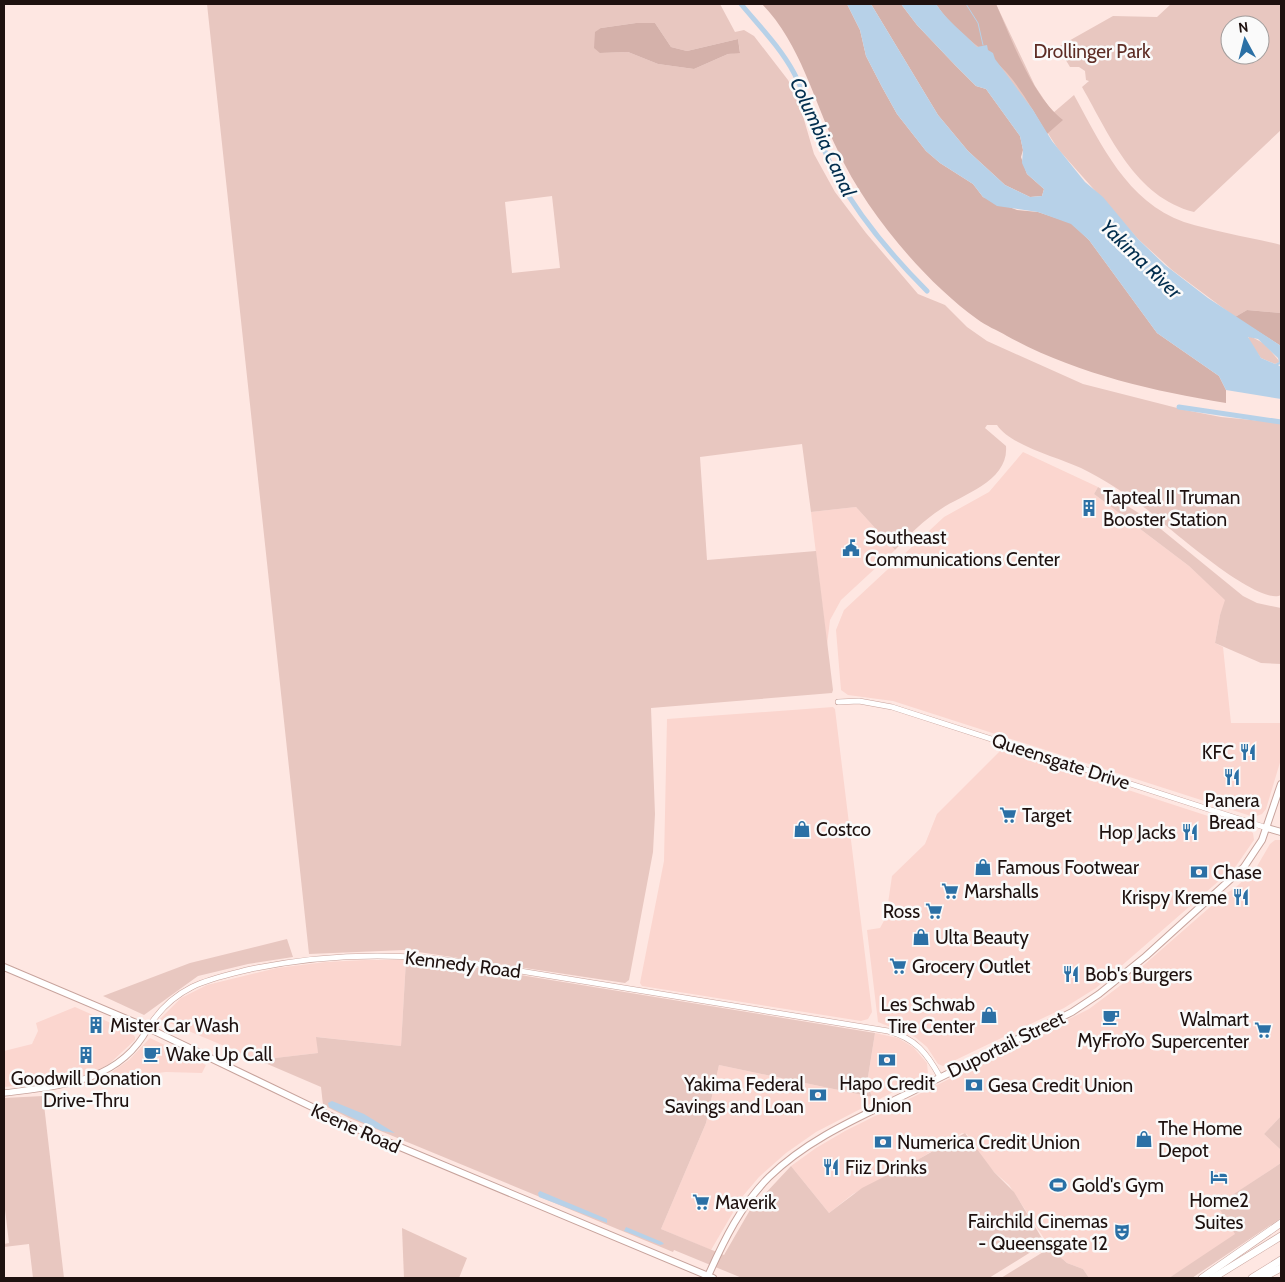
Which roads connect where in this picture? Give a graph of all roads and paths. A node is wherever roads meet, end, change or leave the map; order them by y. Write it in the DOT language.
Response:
graph roads {
  1 [pos="838,702"];
  2 [pos="1281,784"];
  3 [pos="1267,828"];
  4 [pos="1281,832"];
  5 [pos="4,967"];
  6 [pos="148,1028"];
  7 [pos="940,1077"];
  8 [pos="4,1093"];
  9 [pos="1281,1223"];
  10 [pos="1281,1236"];
  11 [pos="1281,1260"];
  12 [pos="1281,1268"];
  13 [pos="710,1277"];
  14 [pos="1202,1278"];
  15 [pos="1213,1278"];
  16 [pos="1252,1278"];
  17 [pos="1262,1278"];
  1 -- 3 [label="street, Queensgate Drive"];
  2 -- 3 [label="main road, Duportail Street"];
  3 -- 4 [label="main road, Queensgate Drive"];
  3 -- 7 [label="main road, Duportail Street"];
  5 -- 6 [label="main road, Keene Road"];
  6 -- 7 [label="street, Kennedy Road"];
  6 -- 8 [label="main road, Kennedy Road"];
  6 -- 13 [label="main road, Keene Road"];
  7 -- 13 [label="main road, Duportail Street"];
  9 -- 14 [label="highway"];
  10 -- 15 [label="highway"];
  11 -- 16 [label="highway"];
  12 -- 17 [label="highway"];
}
